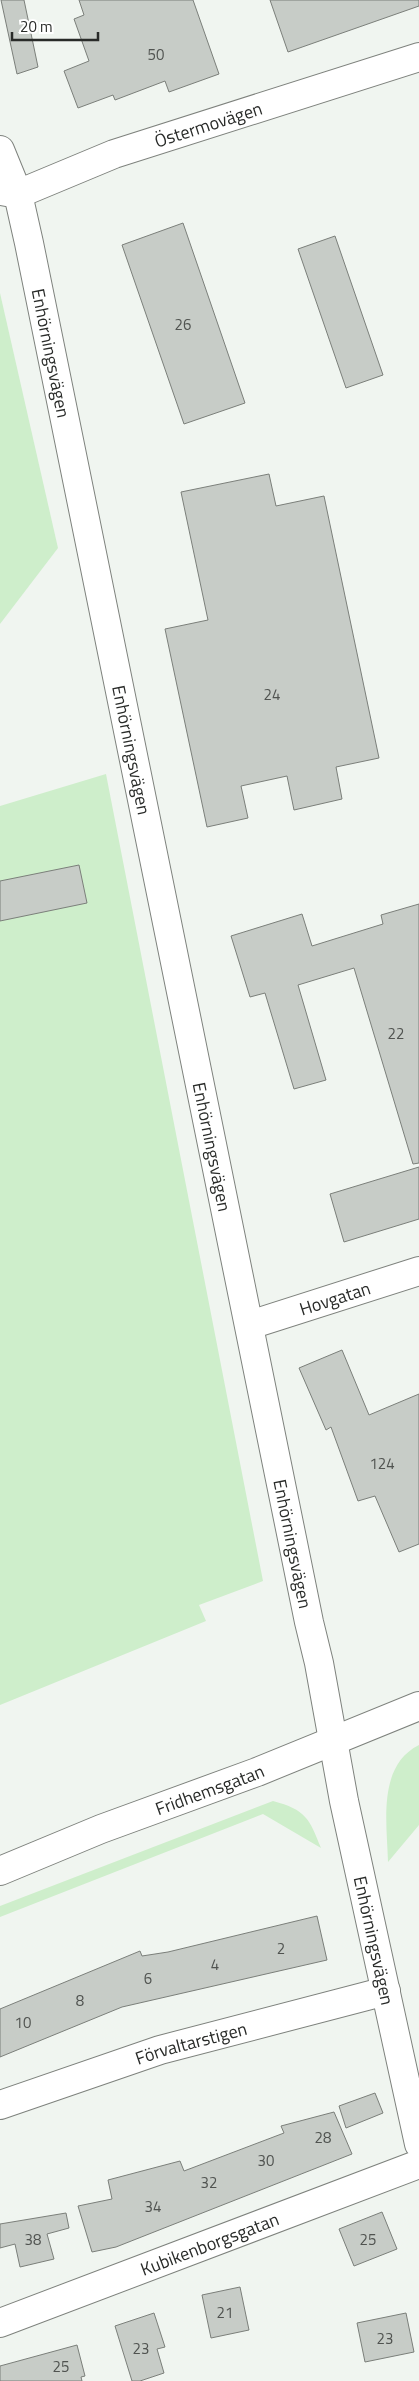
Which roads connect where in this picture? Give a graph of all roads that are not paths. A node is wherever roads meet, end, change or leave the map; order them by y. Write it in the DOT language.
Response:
graph roads {
  1 [pos="419,57"];
  2 [pos="0,150"];
  3 [pos="9,192"];
  4 [pos="419,1271"];
  5 [pos="250,1325"];
  6 [pos="419,1706"];
  7 [pos="333,1740"];
  8 [pos="0,1871"];
  9 [pos="386,1992"];
  10 [pos="0,2105"];
  11 [pos="419,2144"];
  12 [pos="419,2164"];
  13 [pos="0,2323"];
  1 -- 3 [label="street, Östermovägen"];
  2 -- 3 [label="street, Enhörningsvägen"];
  3 -- 5 [label="street, Enhörningsvägen"];
  4 -- 5 [label="street, Hovgatan"];
  5 -- 7 [label="street, Enhörningsvägen"];
  6 -- 7 [label="street, Fridhemsgatan"];
  7 -- 8 [label="street, Fridhemsgatan"];
  7 -- 9 [label="street, Enhörningsvägen"];
  9 -- 10 [label="street, Förvaltarstigen"];
  9 -- 11 [label="street, Enhörningsvägen"];
  12 -- 13 [label="street, Kubikenborgsgatan"];
}
